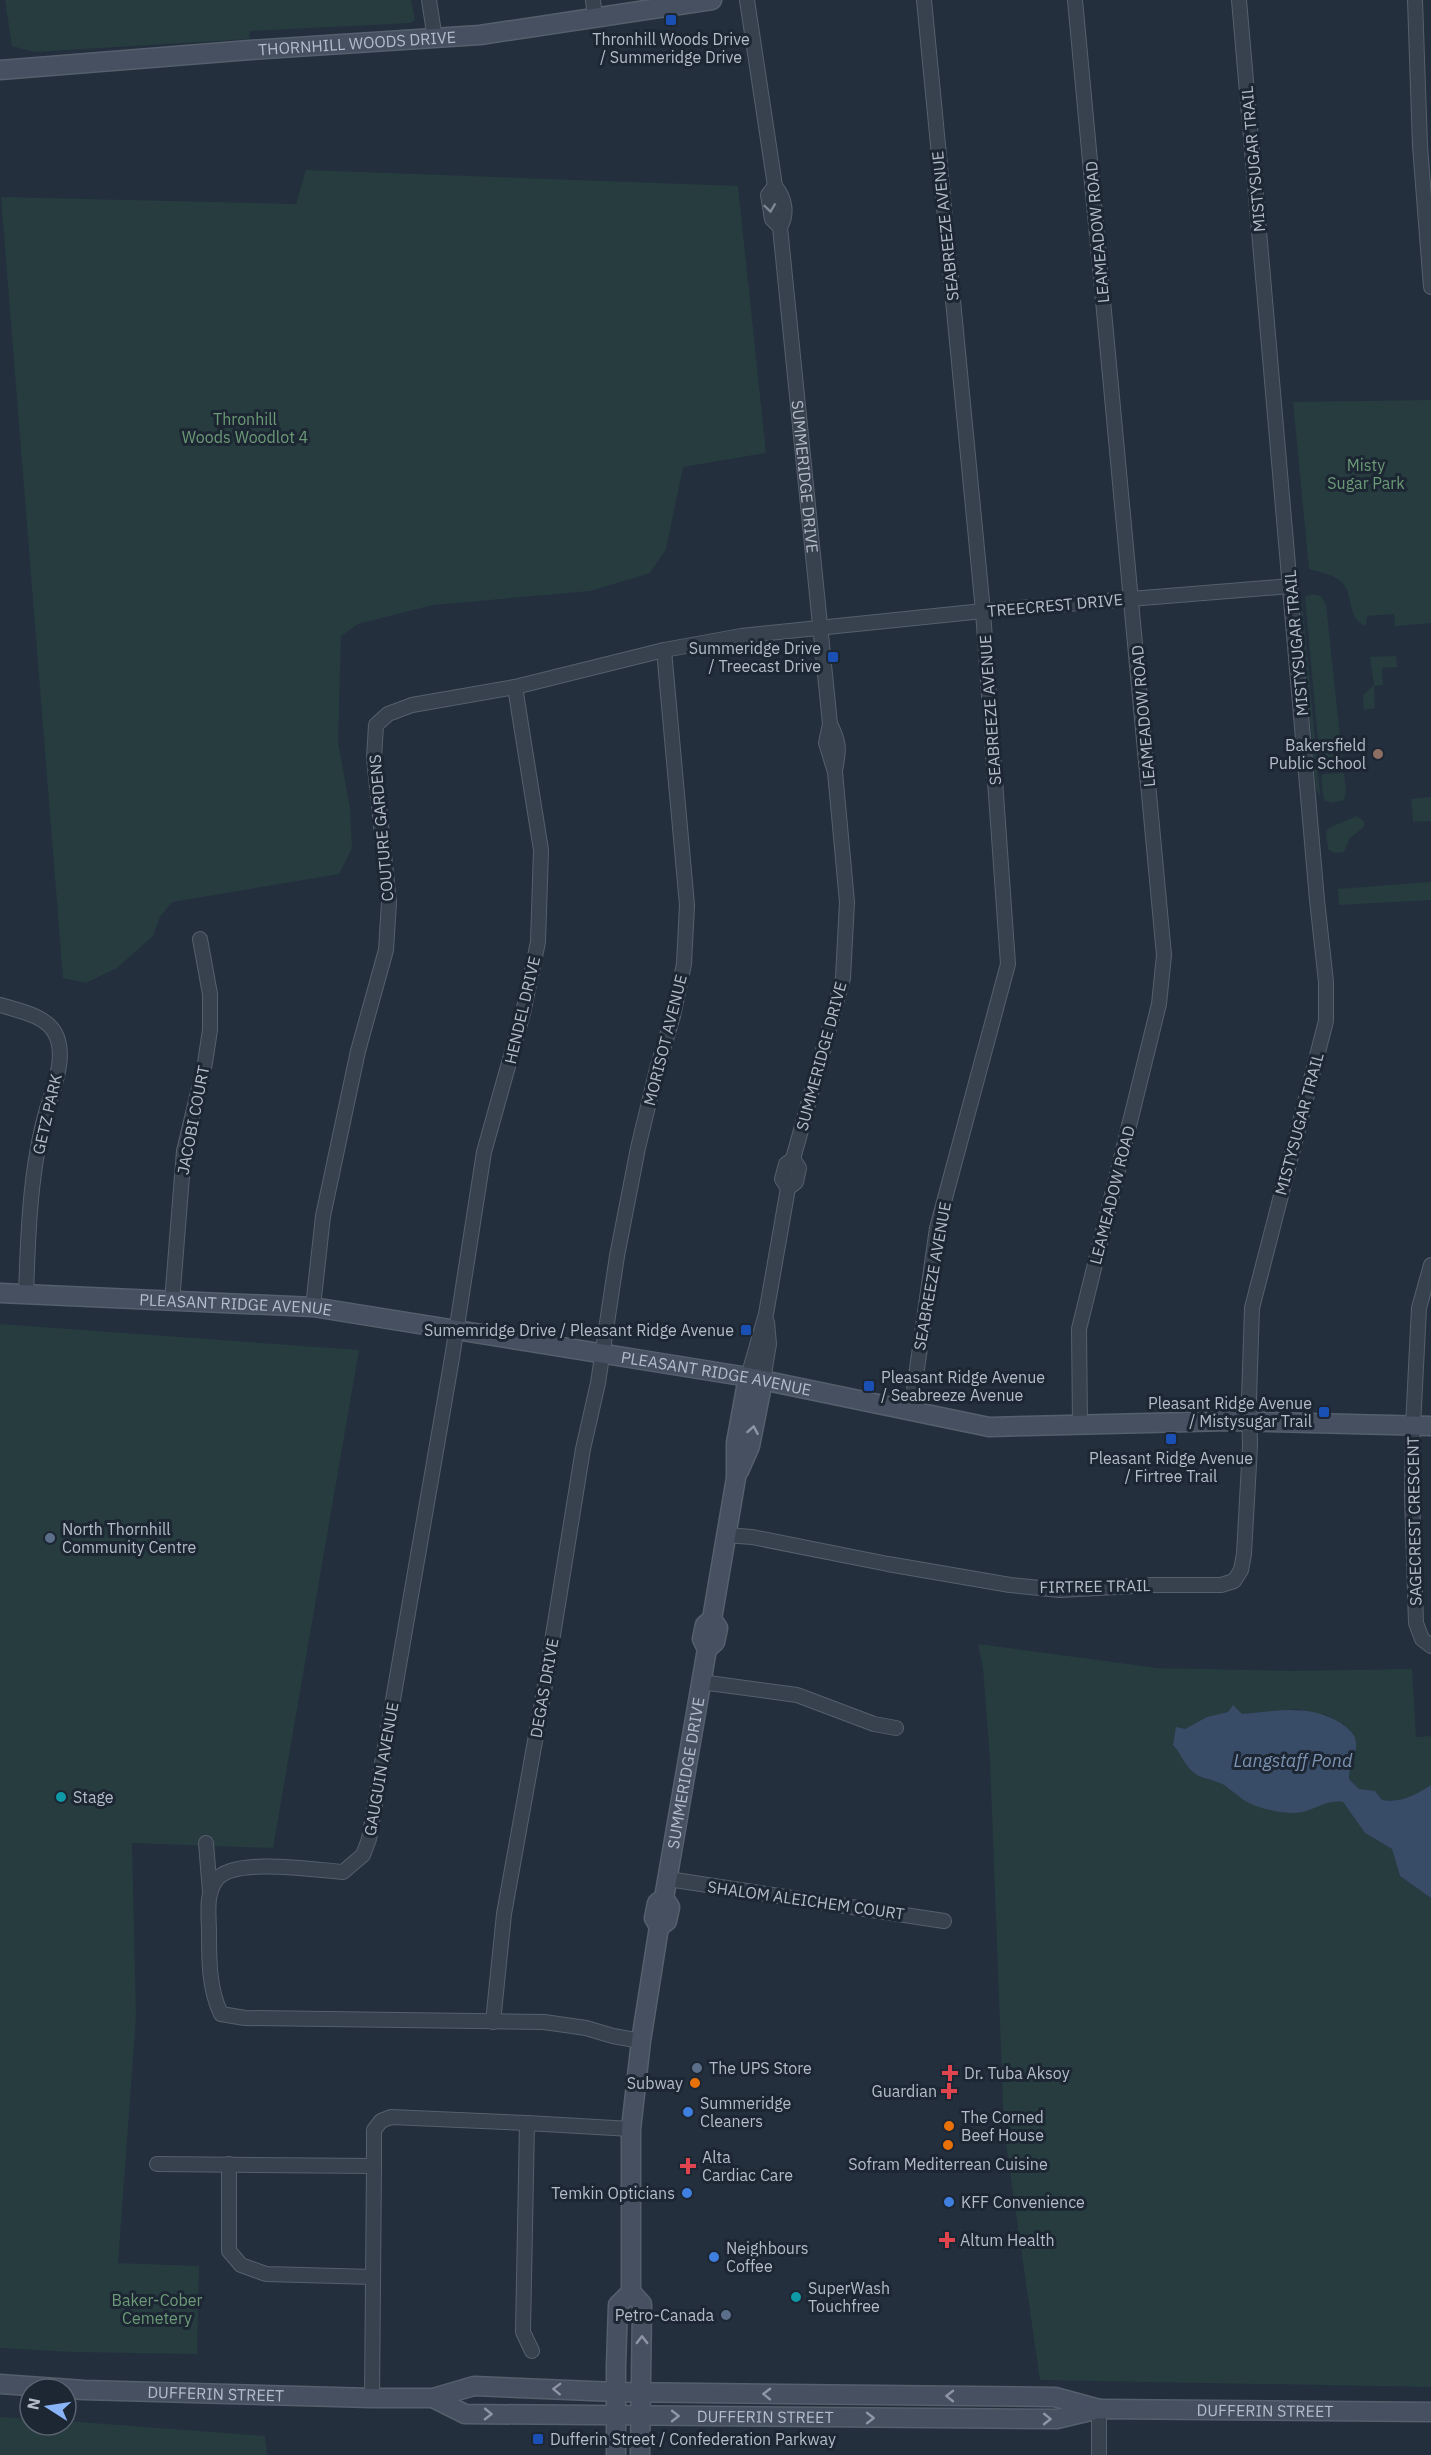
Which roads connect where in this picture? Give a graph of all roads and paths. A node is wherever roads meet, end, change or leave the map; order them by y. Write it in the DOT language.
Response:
graph roads {
  1 [pos="429,0"];
  2 [pos="712,0"];
  3 [pos="747,0"];
  4 [pos="924,0"];
  5 [pos="1075,0"];
  6 [pos="1239,0"];
  7 [pos="1415,0"];
  8 [pos="594,9"];
  9 [pos="435,39"];
  10 [pos="0,70"];
  11 [pos="1431,287"];
  12 [pos="1291,585"];
  13 [pos="1132,599"];
  14 [pos="983,611"];
  15 [pos="820,628"];
  16 [pos="664,650"];
  17 [pos="515,687"];
  18 [pos="200,939"];
  19 [pos="0,1005"];
  20 [pos="1431,1265"];
  21 [pos="0,1293"];
  22 [pos="26,1295"];
  23 [pos="172,1302"];
  24 [pos="313,1307"];
  25 [pos="457,1329"];
  26 [pos="603,1355"];
  27 [pos="755,1379"];
  28 [pos="911,1411"];
  29 [pos="1250,1422"];
  30 [pos="1080,1425"];
  31 [pos="1422,1426"];
  32 [pos="726,1535"];
  33 [pos="1431,1646"];
  34 [pos="701,1682"];
  35 [pos="896,1728"];
  36 [pos="206,1843"];
  37 [pos="668,1879"];
  38 [pos="210,1893"];
  39 [pos="944,1921"];
  40 [pos="493,2022"];
  41 [pos="641,2041"];
  42 [pos="528,2123"];
  43 [pos="631,2129"];
  44 [pos="157,2164"];
  45 [pos="229,2164"];
  46 [pos="374,2166"];
  47 [pos="373,2277"];
  48 [pos="631,2292"];
  49 [pos="532,2351"];
  50 [pos="0,2384"];
  51 [pos="616,2392"];
  52 [pos="641,2392"];
  53 [pos="372,2398"];
  54 [pos="433,2398"];
  55 [pos="1099,2409"];
  56 [pos="1431,2412"];
  57 [pos="616,2416"];
  58 [pos="641,2416"];
  59 [pos="616,2455"];
  60 [pos="640,2455"];
  61 [pos="1099,2455"];
  1 -- 9 [label="street"];
  2 -- 8 [label="street, THORNHILL WOODS DRIVE"];
  3 -- 15 [label="street, SUMMERIDGE DRIVE"];
  4 -- 14 [label="street, SEABREEZE AVENUE"];
  5 -- 13 [label="street, LEAMEADOW ROAD"];
  6 -- 12 [label="street, MISTYSUGAR TRAIL"];
  7 -- 11 [label="street"];
  8 -- 9 [label="street, THORNHILL WOODS DRIVE"];
  9 -- 10 [label="street, THORNHILL WOODS DRIVE"];
  12 -- 13 [label="street, TREECREST DRIVE"];
  12 -- 29 [label="street, MISTYSUGAR TRAIL"];
  13 -- 14 [label="street, TREECREST DRIVE"];
  13 -- 30 [label="street, LEAMEADOW ROAD"];
  14 -- 15 [label="street, TREECREST DRIVE"];
  14 -- 28 [label="street, SEABREEZE AVENUE"];
  15 -- 16 [label="street, COUTURE GARDENS"];
  15 -- 27 [label="street, SUMMERIDGE DRIVE"];
  16 -- 17 [label="street, COUTURE GARDENS"];
  16 -- 26 [label="street, MORISOT AVENUE"];
  17 -- 24 [label="street, COUTURE GARDENS"];
  17 -- 25 [label="street, HENDEL DRIVE"];
  18 -- 23 [label="street, JACOBI COURT"];
  19 -- 22 [label="street, GETZ PARK"];
  20 -- 31 [label="street, SAGECREST CRESCENT"];
  21 -- 22 [label="street, PLEASANT RIDGE AVENUE"];
  22 -- 23 [label="street, PLEASANT RIDGE AVENUE"];
  23 -- 24 [label="street, PLEASANT RIDGE AVENUE"];
  24 -- 25 [label="street, PLEASANT RIDGE AVENUE"];
  25 -- 26 [label="street, PLEASANT RIDGE AVENUE"];
  25 -- 38 [label="street, GAUGUIN AVENUE"];
  26 -- 27 [label="street, PLEASANT RIDGE AVENUE"];
  26 -- 40 [label="street, DEGAS DRIVE"];
  27 -- 28 [label="street, PLEASANT RIDGE AVENUE"];
  27 -- 32 [label="street, SUMMERIDGE DRIVE"];
  28 -- 30 [label="street, PLEASANT RIDGE AVENUE"];
  29 -- 30 [label="street, PLEASANT RIDGE AVENUE"];
  29 -- 31 [label="street, PLEASANT RIDGE AVENUE"];
  29 -- 32 [label="street, FIRTREE TRAIL"];
  31 -- 33 [label="street, SAGECREST CRESCENT"];
  32 -- 34 [label="street, SUMMERIDGE DRIVE"];
  34 -- 35 [label="street"];
  34 -- 37 [label="street, SUMMERIDGE DRIVE"];
  36 -- 38 [label="street"];
  37 -- 39 [label="street, SHALOM ALEICHEM COURT"];
  37 -- 41 [label="street, SUMMERIDGE DRIVE"];
  38 -- 40 [label="street"];
  40 -- 41 [label="street"];
  41 -- 43 [label="street, SUMMERIDGE DRIVE"];
  42 -- 43 [label="street"];
  42 -- 46 [label="street"];
  42 -- 49 [label="street"];
  43 -- 48 [label="street, SUMMERIDGE DRIVE"];
  44 -- 45 [label="street"];
  45 -- 46 [label="street"];
  45 -- 47 [label="street"];
  46 -- 47 [label="street"];
  47 -- 53 [label="street"];
  48 -- 51 [label="street, SUMMERIDGE DRIVE"];
  52 -- 48 [label="street, SUMMERIDGE DRIVE, one-way"];
  50 -- 53 [label="street, DUFFERIN STREET"];
  51 -- 52 [label="street, DUFFERIN STREET"];
  51 -- 54 [label="street, DUFFERIN STREET, one-way"];
  51 -- 57 [label="street, SUMMERIDGE DRIVE"];
  55 -- 52 [label="street, DUFFERIN STREET, one-way"];
  52 -- 58 [label="street, SUMMERIDGE DRIVE"];
  53 -- 54 [label="street, DUFFERIN STREET"];
  54 -- 57 [label="street, DUFFERIN STREET, one-way"];
  55 -- 56 [label="street, DUFFERIN STREET"];
  58 -- 55 [label="street, DUFFERIN STREET, one-way"];
  55 -- 61 [label="street"];
  57 -- 58 [label="street, DUFFERIN STREET"];
  57 -- 59 [label="street, SUMMERIDGE DRIVE"];
  58 -- 60 [label="street, SUMMERIDGE DRIVE"];
}
